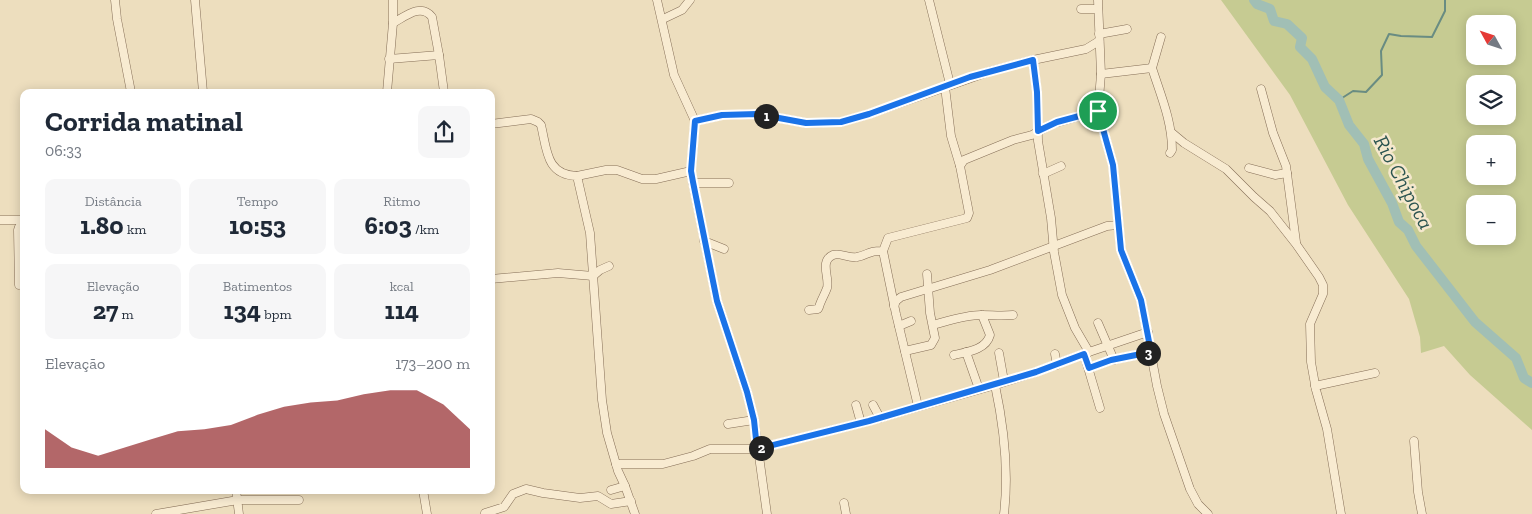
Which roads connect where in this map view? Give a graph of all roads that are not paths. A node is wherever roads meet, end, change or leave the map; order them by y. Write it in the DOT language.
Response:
graph roads {
  1 [pos="115,0"];
  2 [pos="195,0"];
  3 [pos="393,0"];
  4 [pos="658,0"];
  5 [pos="690,0"];
  6 [pos="929,0"];
  7 [pos="1098,0"];
  8 [pos="1081,9"];
  9 [pos="1098,9"];
  10 [pos="663,19"];
  11 [pos="393,23"];
  12 [pos="1128,29"];
  13 [pos="1099,37"];
  14 [pos="1160,37"];
  15 [pos="1086,49"];
  16 [pos="439,55"];
  17 [pos="1099,55"];
  18 [pos="389,59"];
  19 [pos="1033,60"];
  20 [pos="1152,68"];
  21 [pos="1101,74"];
  22 [pos="948,85"];
  23 [pos="130,89"];
  24 [pos="203,89"];
  25 [pos="387,89"];
  26 [pos="444,89"];
  27 [pos="1261,89"];
  28 [pos="1098,111"];
  29 [pos="695,121"];
  30 [pos="495,124"];
  31 [pos="1038,131"];
  32 [pos="1172,133"];
  33 [pos="1170,153"];
  34 [pos="960,166"];
  35 [pos="1061,166"];
  36 [pos="1249,168"];
  37 [pos="691,171"];
  38 [pos="1287,173"];
  39 [pos="1042,174"];
  40 [pos="577,176"];
  41 [pos="693,182"];
  42 [pos="729,183"];
  43 [pos="0,220"];
  44 [pos="20,220"];
  45 [pos="1118,225"];
  46 [pos="20,226"];
  47 [pos="704,241"];
  48 [pos="1296,244"];
  49 [pos="724,249"];
  50 [pos="1054,249"];
  51 [pos="883,251"];
  52 [pos="609,266"];
  53 [pos="927,274"];
  54 [pos="594,276"];
  55 [pos="495,280"];
  56 [pos="19,285"];
  57 [pos="928,290"];
  58 [pos="892,292"];
  59 [pos="900,297"];
  60 [pos="894,306"];
  61 [pos="809,310"];
  62 [pos="982,315"];
  63 [pos="1013,315"];
  64 [pos="911,321"];
  65 [pos="1098,323"];
  66 [pos="933,325"];
  67 [pos="899,326"];
  68 [pos="1148,332"];
  69 [pos="1108,345"];
  70 [pos="905,351"];
  71 [pos="966,352"];
  72 [pos="1151,352"];
  73 [pos="999,353"];
  74 [pos="1086,353"];
  75 [pos="1055,354"];
  76 [pos="954,355"];
  77 [pos="1114,360"];
  78 [pos="1056,364"];
  79 [pos="1089,368"];
  80 [pos="1375,373"];
  81 [pos="1004,381"];
  82 [pos="995,384"];
  83 [pos="1315,386"];
  84 [pos="979,389"];
  85 [pos="856,405"];
  86 [pos="873,405"];
  87 [pos="918,406"];
  88 [pos="1100,408"];
  89 [pos="880,418"];
  90 [pos="754,420"];
  91 [pos="860,423"];
  92 [pos="728,424"];
  93 [pos="1414,441"];
  94 [pos="757,449"];
  95 [pos="616,464"];
  96 [pos="625,486"];
  97 [pos="611,490"];
  98 [pos="237,494"];
  99 [pos="424,494"];
  100 [pos="238,500"];
  101 [pos="299,500"];
  102 [pos="631,501"];
  103 [pos="844,503"];
  104 [pos="485,513"];
  105 [pos="156,514"];
  106 [pos="239,514"];
  107 [pos="426,514"];
  108 [pos="634,514"];
  109 [pos="767,514"];
  110 [pos="846,514"];
  111 [pos="1004,514"];
  112 [pos="1208,514"];
  113 [pos="1341,514"];
  114 [pos="1422,514"];
  1 -- 23 [label="street"];
  2 -- 24 [label="street"];
  3 -- 11 [label="street"];
  4 -- 10 [label="street"];
  5 -- 10 [label="street"];
  6 -- 22 [label="street"];
  7 -- 9 [label="street"];
  8 -- 9 [label="street"];
  9 -- 13 [label="street"];
  10 -- 29 [label="street"];
  11 -- 16 [label="street"];
  11 -- 18 [label="street"];
  12 -- 13 [label="street"];
  13 -- 15 [label="street"];
  13 -- 17 [label="street"];
  14 -- 20 [label="street"];
  15 -- 17 [label="street"];
  15 -- 19 [label="street"];
  16 -- 18 [label="street"];
  16 -- 26 [label="street"];
  17 -- 21 [label="street"];
  18 -- 25 [label="street"];
  19 -- 22 [label="street"];
  19 -- 31 [label="street"];
  20 -- 21 [label="street"];
  20 -- 32 [label="street"];
  21 -- 28 [label="street"];
  22 -- 29 [label="street"];
  22 -- 34 [label="street"];
  27 -- 38 [label="street"];
  28 -- 31 [label="street"];
  28 -- 45 [label="street"];
  29 -- 37 [label="street"];
  30 -- 40 [label="street"];
  31 -- 34 [label="street"];
  31 -- 39 [label="street"];
  32 -- 33 [label="street"];
  32 -- 48 [label="street"];
  34 -- 51 [label="street"];
  35 -- 39 [label="street"];
  36 -- 38 [label="street"];
  37 -- 40 [label="street"];
  37 -- 41 [label="street"];
  38 -- 48 [label="street"];
  39 -- 50 [label="street"];
  40 -- 54 [label="street"];
  41 -- 42 [label="street"];
  41 -- 47 [label="street"];
  43 -- 44 [label="street"];
  45 -- 50 [label="street"];
  45 -- 68 [label="street"];
  46 -- 56 [label="street"];
  47 -- 49 [label="street"];
  47 -- 90 [label="street"];
  48 -- 83 [label="street"];
  50 -- 57 [label="street"];
  50 -- 74 [label="street"];
  51 -- 58 [label="street"];
  51 -- 61 [label="street"];
  52 -- 54 [label="street"];
  53 -- 57 [label="street"];
  54 -- 55 [label="street"];
  54 -- 95 [label="street"];
  57 -- 59 [label="street"];
  57 -- 66 [label="street"];
  58 -- 59 [label="street"];
  58 -- 60 [label="street"];
  59 -- 60 [label="street"];
  60 -- 67 [label="street"];
  62 -- 63 [label="street"];
  62 -- 66 [label="street"];
  62 -- 71 [label="street"];
  64 -- 67 [label="street"];
  65 -- 69 [label="street"];
  66 -- 70 [label="street"];
  67 -- 70 [label="street"];
  68 -- 69 [label="street"];
  68 -- 72 [label="street"];
  69 -- 74 [label="street"];
  69 -- 77 [label="street"];
  70 -- 87 [label="street"];
  71 -- 76 [label="street"];
  71 -- 84 [label="street"];
  72 -- 77 [label="street"];
  72 -- 112 [label="street"];
  73 -- 81 [label="street"];
  74 -- 78 [label="street"];
  74 -- 79 [label="street"];
  75 -- 78 [label="street"];
  77 -- 79 [label="street"];
  78 -- 81 [label="street"];
  79 -- 88 [label="street"];
  80 -- 83 [label="street"];
  81 -- 82 [label="street"];
  82 -- 84 [label="street"];
  82 -- 111 [label="street"];
  83 -- 113 [label="street"];
  84 -- 87 [label="street"];
  85 -- 91 [label="street"];
  86 -- 89 [label="street"];
  87 -- 89 [label="street"];
  89 -- 91 [label="street"];
  90 -- 92 [label="street"];
  90 -- 94 [label="street"];
  91 -- 94 [label="street"];
  93 -- 114 [label="street"];
  94 -- 95 [label="street"];
  94 -- 109 [label="street"];
  95 -- 96 [label="street"];
  96 -- 97 [label="street"];
  96 -- 102 [label="street"];
  98 -- 100 [label="street"];
  99 -- 107 [label="street"];
  100 -- 101 [label="street"];
  100 -- 105 [label="street"];
  100 -- 106 [label="street"];
  102 -- 104 [label="street"];
  102 -- 108 [label="street"];
  103 -- 110 [label="street"];
}
